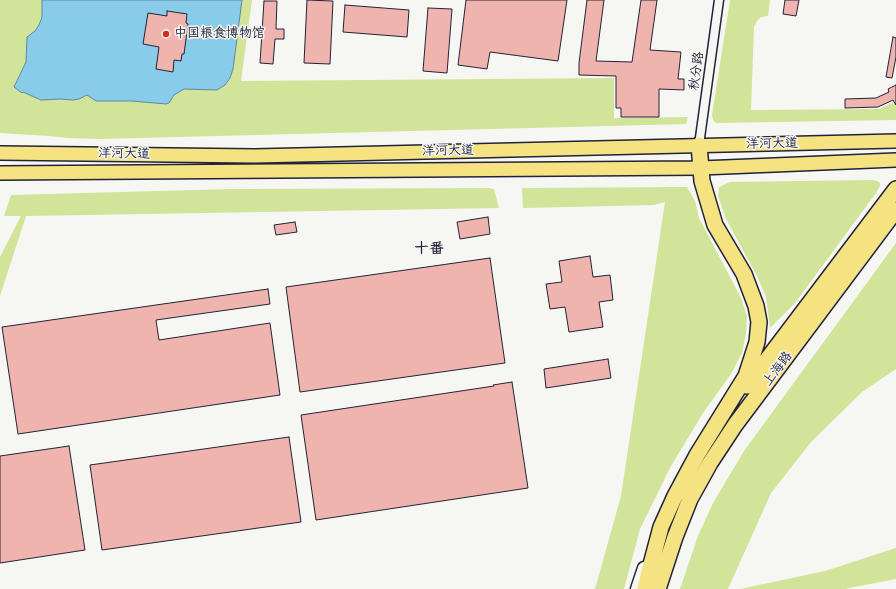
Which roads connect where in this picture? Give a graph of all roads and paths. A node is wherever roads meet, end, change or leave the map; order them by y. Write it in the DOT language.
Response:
graph roads {
  1 [pos="720,0"];
  2 [pos="896,141"];
  3 [pos="699,145"];
  4 [pos="0,153"];
  5 [pos="896,160"];
  6 [pos="701,168"];
  7 [pos="0,173"];
  8 [pos="896,189"];
  9 [pos="896,210"];
  10 [pos="697,455"];
  11 [pos="661,527"];
  12 [pos="675,537"];
  13 [pos="637,589"];
  14 [pos="646,589"];
  15 [pos="658,589"];
  16 [pos="663,589"];
  1 -- 3 [label="street, 秋分路"];
  2 -- 3 [label="main road, 洋河大道"];
  3 -- 4 [label="main road, 洋河大道"];
  3 -- 6 [label="highway, 上海路"];
  5 -- 6 [label="main road, 洋河大道"];
  6 -- 7 [label="main road, 洋河大道"];
  6 -- 10 [label="highway, 上海路"];
  8 -- 10 [label="highway, 上海路"];
  9 -- 12 [label="highway, 上海路"];
  10 -- 11 [label="highway, 上海路"];
  11 -- 13 [label="main road, 上海路"];
  11 -- 14 [label="highway, 上海路"];
  12 -- 15 [label="highway, 上海路"];
  12 -- 16 [label="main road, 上海路"];
}
